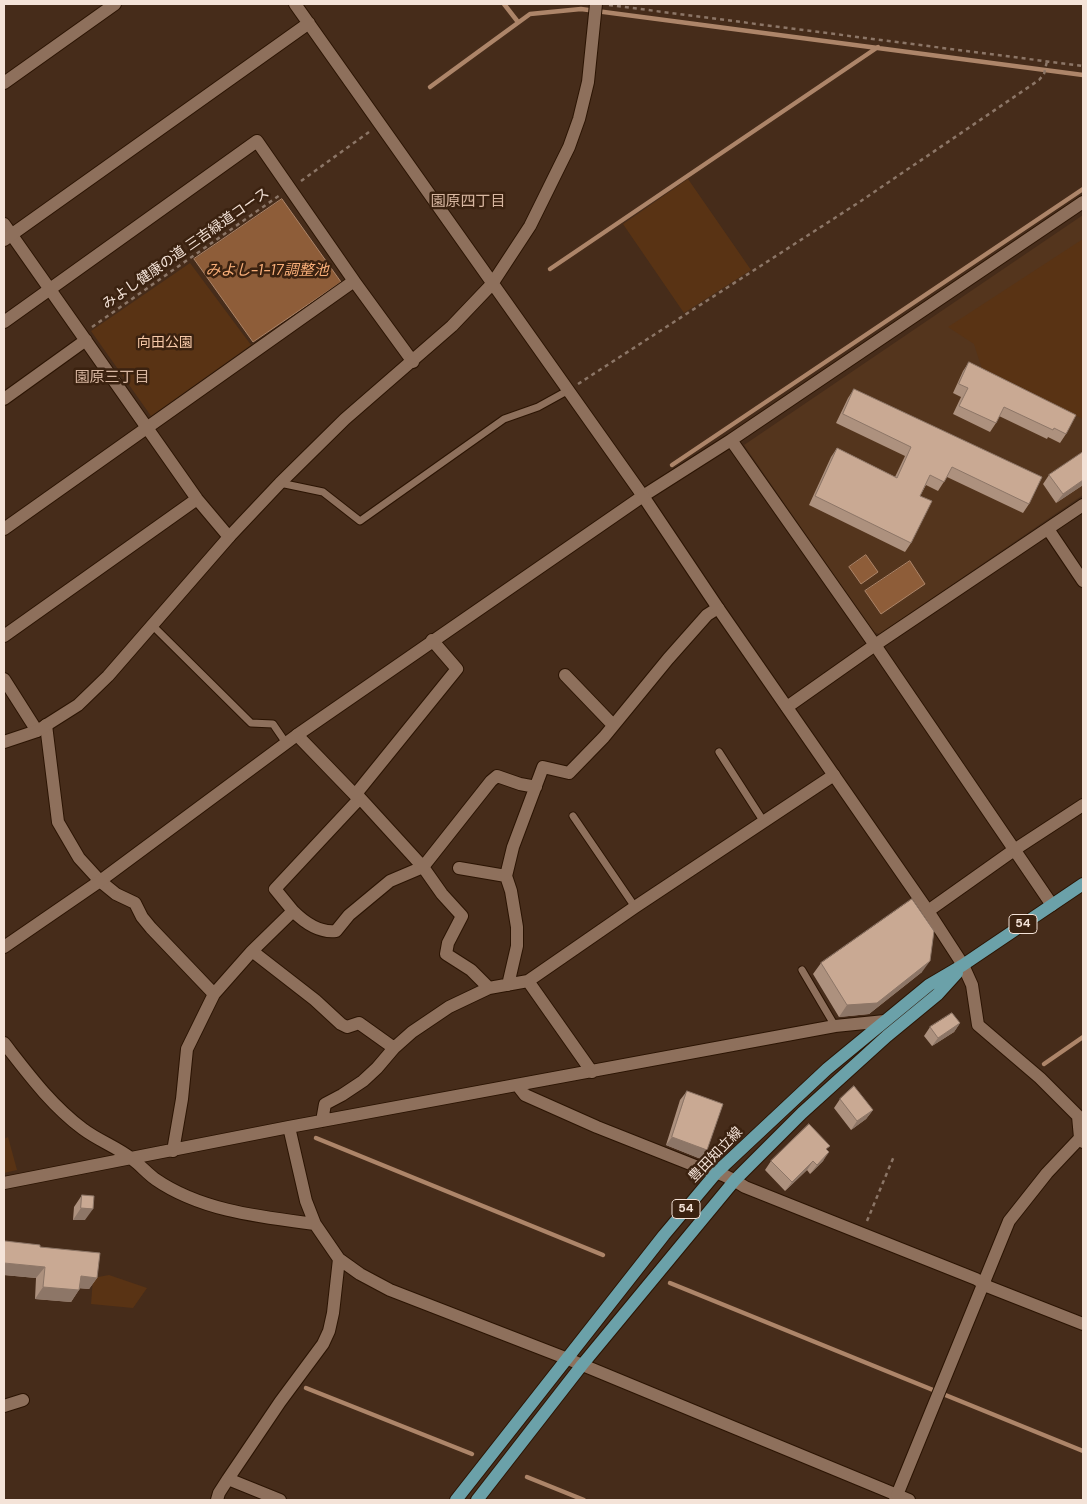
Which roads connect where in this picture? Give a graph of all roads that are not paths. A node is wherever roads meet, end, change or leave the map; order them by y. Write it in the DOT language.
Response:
graph roads {
  1 [pos="115,4"];
  2 [pos="295,4"];
  3 [pos="596,4"];
  4 [pos="308,23"];
  5 [pos="4,82"];
  6 [pos="1083,202"];
  7 [pos="4,224"];
  8 [pos="8,238"];
  9 [pos="354,281"];
  10 [pos="492,284"];
  11 [pos="50,289"];
  12 [pos="4,322"];
  13 [pos="83,337"];
  14 [pos="413,362"];
  15 [pos="567,391"];
  16 [pos="4,399"];
  17 [pos="148,427"];
  18 [pos="731,440"];
  19 [pos="280,483"];
  20 [pos="642,496"];
  21 [pos="197,499"];
  22 [pos="1083,505"];
  23 [pos="4,529"];
  24 [pos="1048,530"];
  25 [pos="229,538"];
  26 [pos="1083,582"];
  27 [pos="718,608"];
  28 [pos="152,625"];
  29 [pos="4,636"];
  30 [pos="432,640"];
  31 [pos="875,645"];
  32 [pos="566,675"];
  33 [pos="4,679"];
  34 [pos="787,707"];
  35 [pos="613,725"];
  36 [pos="41,728"];
  37 [pos="292,739"];
  38 [pos="4,742"];
  39 [pos="719,752"];
  40 [pos="834,774"];
  41 [pos="536,787"];
  42 [pos="357,797"];
  43 [pos="1083,805"];
  44 [pos="573,816"];
  45 [pos="764,822"];
  46 [pos="1014,850"];
  47 [pos="424,867"];
  48 [pos="459,868"];
  49 [pos="506,876"];
  50 [pos="100,881"];
  51 [pos="1083,884"];
  52 [pos="1052,905"];
  53 [pos="635,907"];
  54 [pos="293,911"];
  55 [pos="928,911"];
  56 [pos="4,947"];
  57 [pos="252,950"];
  58 [pos="963,965"];
  59 [pos="802,970"];
  60 [pos="528,981"];
  61 [pos="508,984"];
  62 [pos="489,988"];
  63 [pos="214,994"];
  64 [pos="885,1021"];
  65 [pos="835,1026"];
  66 [pos="4,1043"];
  67 [pos="394,1048"];
  68 [pos="592,1072"];
  69 [pos="518,1086"];
  70 [pos="322,1121"];
  71 [pos="290,1127"];
  72 [pos="1082,1137"];
  73 [pos="173,1151"];
  74 [pos="132,1159"];
  75 [pos="717,1172"];
  76 [pos="735,1180"];
  77 [pos="4,1183"];
  78 [pos="315,1224"];
  79 [pos="339,1259"];
  80 [pos="983,1283"];
  81 [pos="1083,1324"];
  82 [pos="568,1359"];
  83 [pos="582,1365"];
  84 [pos="23,1400"];
  85 [pos="4,1406"];
  86 [pos="228,1479"];
  87 [pos="896,1498"];
  88 [pos="217,1500"];
  89 [pos="280,1500"];
  90 [pos="456,1500"];
  91 [pos="477,1500"];
  92 [pos="910,1500"];
  1 -- 5 [label="street"];
  2 -- 4 [label="street"];
  3 -- 10 [label="street"];
  4 -- 8 [label="street"];
  4 -- 10 [label="street"];
  6 -- 18 [label="street"];
  7 -- 8 [label="street"];
  8 -- 11 [label="street"];
  9 -- 11 [label="street"];
  9 -- 14 [label="street"];
  9 -- 17 [label="street"];
  10 -- 14 [label="street"];
  10 -- 15 [label="street"];
  11 -- 12 [label="street"];
  11 -- 13 [label="street"];
  13 -- 16 [label="street"];
  13 -- 17 [label="street"];
  14 -- 19 [label="street"];
  15 -- 19 [label="lane"];
  15 -- 20 [label="street"];
  17 -- 21 [label="street"];
  17 -- 23 [label="street"];
  18 -- 20 [label="street"];
  18 -- 31 [label="street"];
  19 -- 25 [label="street"];
  20 -- 27 [label="street"];
  20 -- 30 [label="street"];
  21 -- 25 [label="street"];
  21 -- 29 [label="street"];
  22 -- 24 [label="street"];
  24 -- 26 [label="street"];
  24 -- 31 [label="street"];
  25 -- 28 [label="street"];
  27 -- 34 [label="street"];
  27 -- 35 [label="street"];
  28 -- 36 [label="street"];
  28 -- 37 [label="lane"];
  30 -- 37 [label="street"];
  30 -- 42 [label="street"];
  31 -- 34 [label="street"];
  31 -- 46 [label="street"];
  32 -- 35 [label="street"];
  33 -- 36 [label="street"];
  34 -- 40 [label="street"];
  35 -- 41 [label="street"];
  36 -- 38 [label="street"];
  36 -- 50 [label="street"];
  37 -- 42 [label="street"];
  37 -- 50 [label="street"];
  39 -- 45 [label="lane"];
  40 -- 45 [label="street"];
  40 -- 55 [label="street"];
  41 -- 47 [label="street"];
  41 -- 49 [label="street"];
  42 -- 47 [label="street"];
  42 -- 54 [label="street"];
  43 -- 46 [label="street"];
  44 -- 53 [label="lane"];
  45 -- 53 [label="street"];
  46 -- 52 [label="street"];
  46 -- 55 [label="street"];
  47 -- 54 [label="street"];
  47 -- 62 [label="street"];
  48 -- 49 [label="street"];
  49 -- 61 [label="street"];
  50 -- 56 [label="street"];
  50 -- 63 [label="street"];
  51 -- 52 [label="main road, 豊田知立線 / 54"];
  52 -- 58 [label="main road, 豊田知立線 / 54"];
  53 -- 60 [label="street"];
  54 -- 57 [label="street"];
  55 -- 58 [label="street"];
  57 -- 63 [label="street"];
  57 -- 67 [label="street"];
  58 -- 64 [label="main road, 豊田知立線 / 54"];
  58 -- 72 [label="street"];
  58 -- 76 [label="main road, 豊田知立線 / 54"];
  59 -- 65 [label="lane"];
  60 -- 61 [label="street"];
  60 -- 68 [label="street"];
  61 -- 62 [label="street"];
  62 -- 67 [label="street"];
  63 -- 73 [label="street"];
  64 -- 65 [label="street"];
  64 -- 75 [label="main road, 豊田知立線 / 54"];
  65 -- 68 [label="street"];
  66 -- 74 [label="street"];
  67 -- 70 [label="street"];
  68 -- 69 [label="street"];
  69 -- 70 [label="street"];
  69 -- 75 [label="street"];
  70 -- 71 [label="street"];
  71 -- 73 [label="street"];
  71 -- 78 [label="street"];
  72 -- 80 [label="street"];
  73 -- 74 [label="street"];
  74 -- 77 [label="street"];
  74 -- 78 [label="street"];
  75 -- 76 [label="street"];
  75 -- 82 [label="main road, 豊田知立線 / 54"];
  76 -- 80 [label="street"];
  76 -- 83 [label="main road, 豊田知立線 / 54"];
  78 -- 79 [label="street"];
  79 -- 82 [label="street"];
  79 -- 86 [label="street"];
  80 -- 81 [label="street"];
  80 -- 87 [label="street"];
  82 -- 83 [label="street"];
  82 -- 90 [label="main road, 豊田知立線 / 54"];
  83 -- 87 [label="street"];
  83 -- 91 [label="main road, 豊田知立線 / 54"];
  84 -- 85 [label="street"];
  86 -- 88 [label="street"];
  86 -- 89 [label="street"];
  87 -- 92 [label="street"];
}
